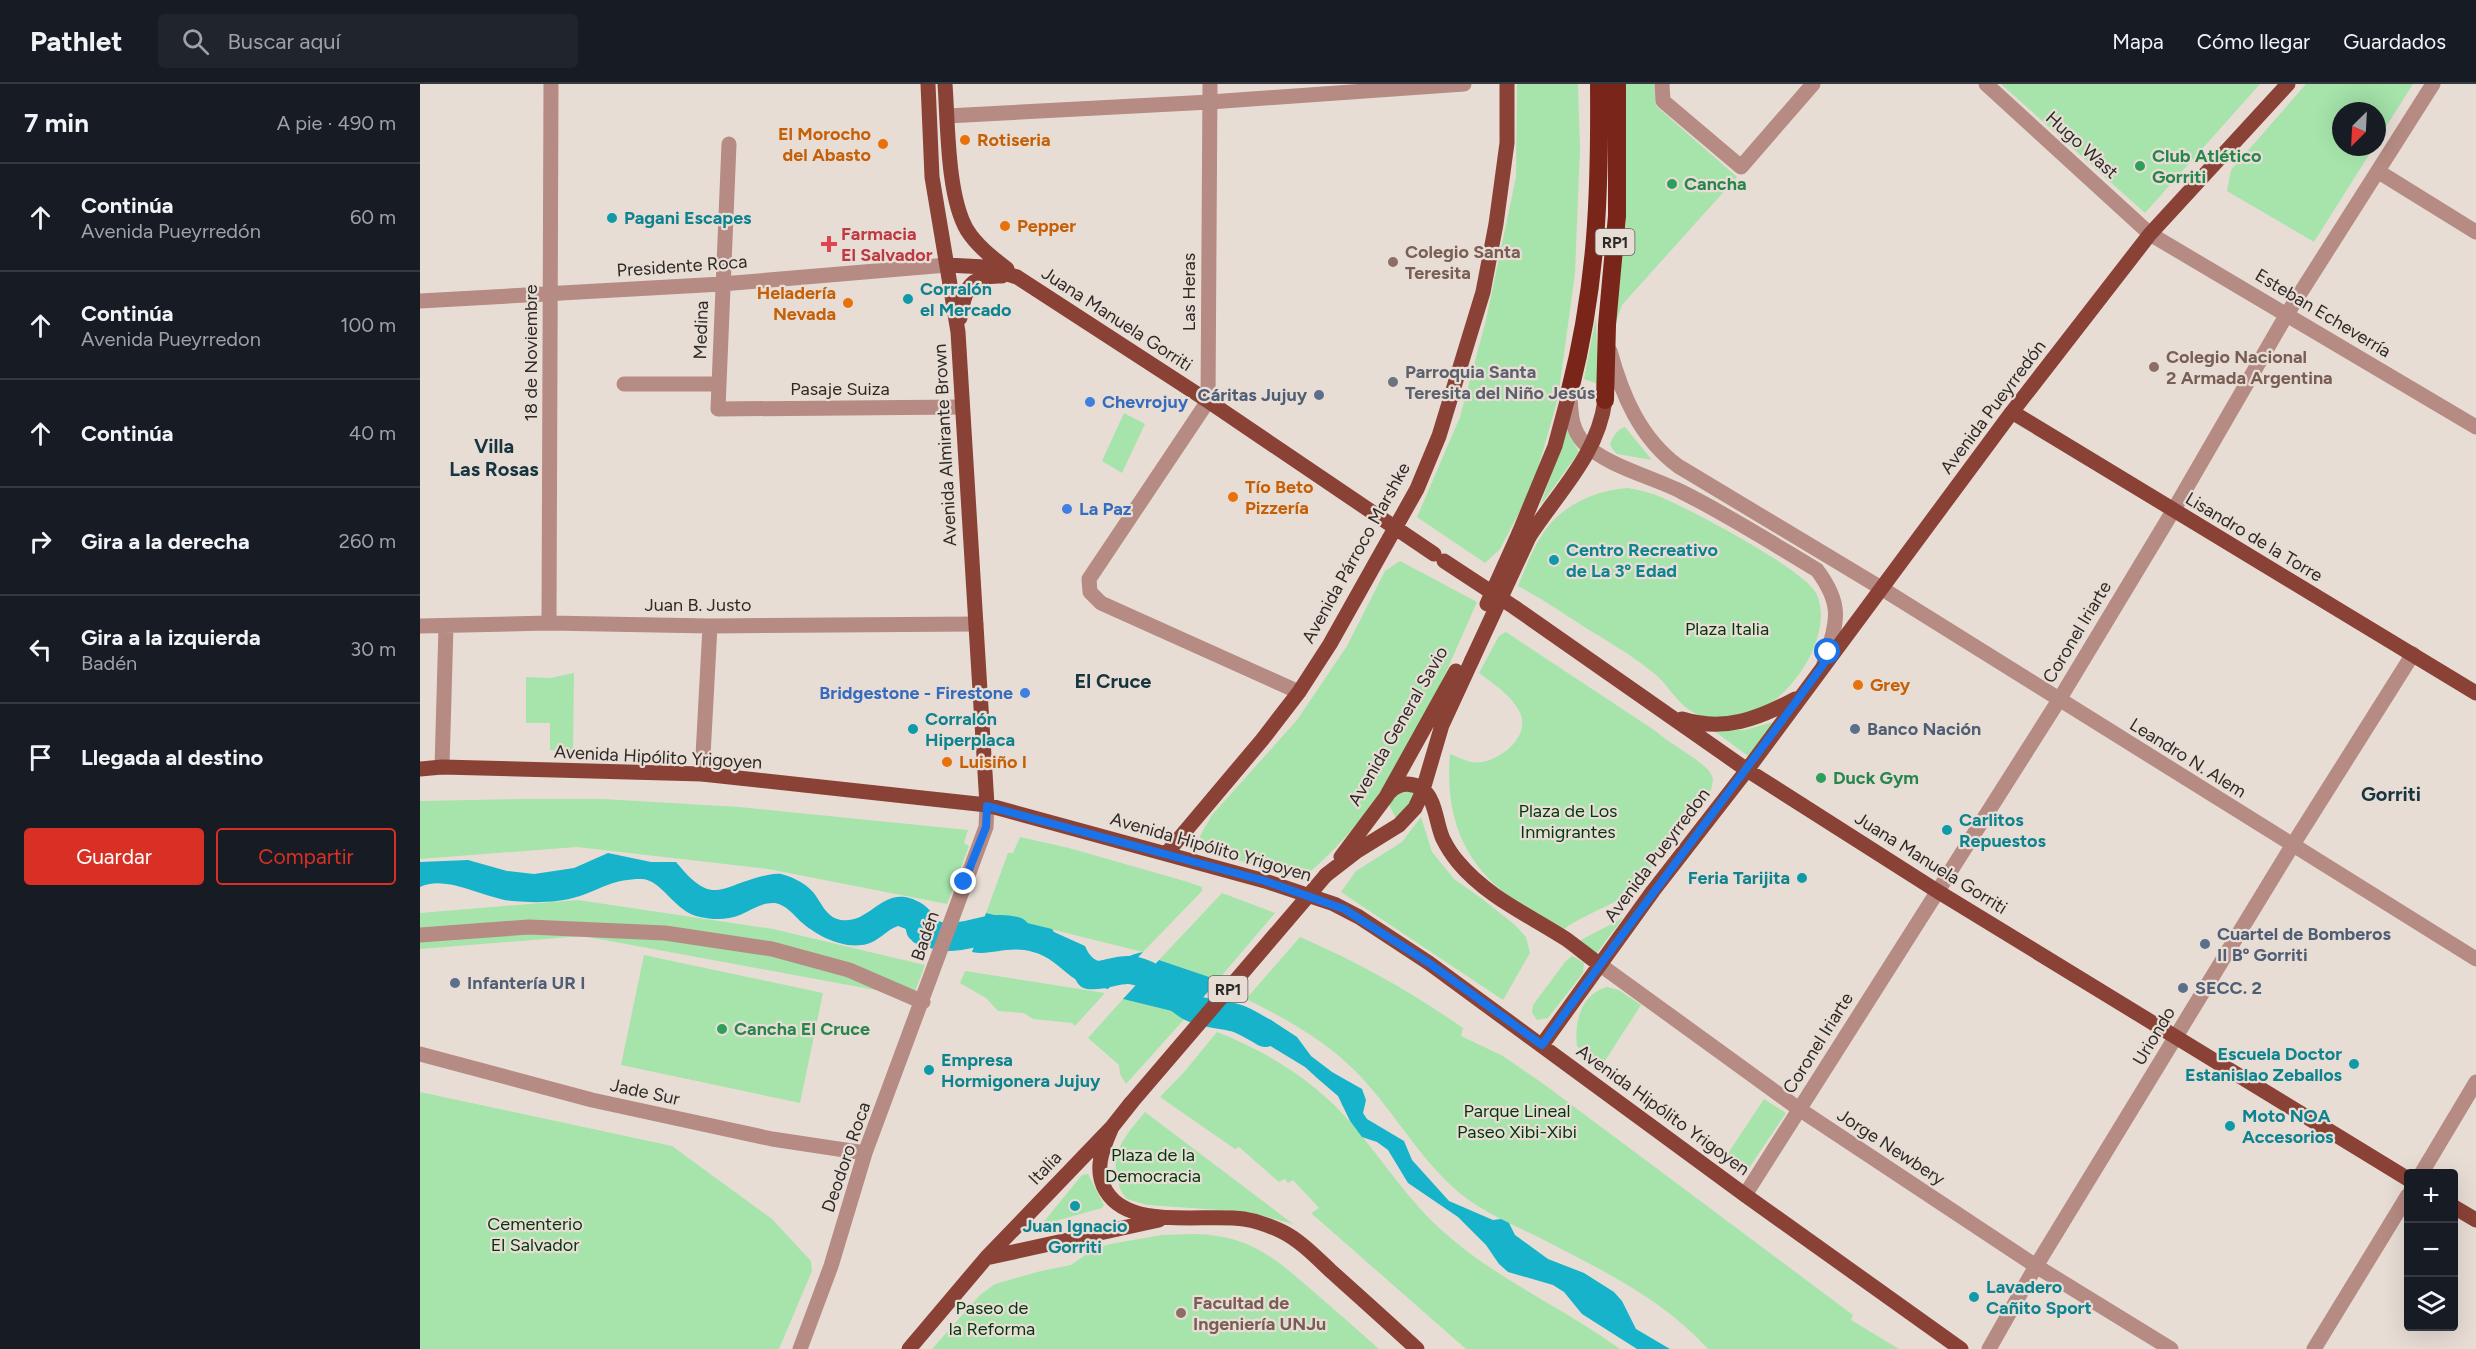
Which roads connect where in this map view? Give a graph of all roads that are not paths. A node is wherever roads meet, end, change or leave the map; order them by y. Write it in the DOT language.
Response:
graph roads {
  1 [pos="551,84"];
  2 [pos="928,84"];
  3 [pos="945,84"];
  4 [pos="1210,84"];
  5 [pos="1464,84"];
  6 [pos="1507,84"];
  7 [pos="1599,84"];
  8 [pos="1617,84"];
  9 [pos="1662,84"];
  10 [pos="1812,84"];
  11 [pos="1986,84"];
  12 [pos="2288,84"];
  13 [pos="2433,84"];
  14 [pos="1210,102"];
  15 [pos="947,117"];
  16 [pos="729,144"];
  17 [pos="2379,172"];
  18 [pos="2476,232"];
  19 [pos="2150,234"];
  20 [pos="947,265"];
  21 [pos="1017,277"];
  22 [pos="722,284"];
  23 [pos="551,295"];
  24 [pos="420,301"];
  25 [pos="2287,314"];
  26 [pos="958,332"];
  27 [pos="1607,342"];
  28 [pos="624,384"];
  29 [pos="719,384"];
  30 [pos="1570,390"];
  31 [pos="1605,400"];
  32 [pos="1208,401"];
  33 [pos="961,407"];
  34 [pos="718,409"];
  35 [pos="2012,412"];
  36 [pos="2476,427"];
  37 [pos="1589,448"];
  38 [pos="2173,511"];
  39 [pos="1396,528"];
  40 [pos="1524,535"];
  41 [pos="1881,588"];
  42 [pos="549,623"];
  43 [pos="976,624"];
  44 [pos="420,626"];
  45 [pos="446,626"];
  46 [pos="710,626"];
  47 [pos="2413,654"];
  48 [pos="1468,657"];
  49 [pos="1823,665"];
  50 [pos="1299,692"];
  51 [pos="2476,693"];
  52 [pos="1801,696"];
  53 [pos="2059,700"];
  54 [pos="1666,713"];
  55 [pos="1434,752"];
  56 [pos="442,767"];
  57 [pos="420,769"];
  58 [pos="1747,770"];
  59 [pos="702,774"];
  60 [pos="1423,790"];
  61 [pos="1386,797"];
  62 [pos="987,806"];
  63 [pos="1437,821"];
  64 [pos="2292,846"];
  65 [pos="1166,854"];
  66 [pos="1326,875"];
  67 [pos="1937,891"];
  68 [pos="420,935"];
  69 [pos="2476,959"];
  70 [pos="1599,964"];
  71 [pos="932,978"];
  72 [pos="922,1002"];
  73 [pos="2176,1038"];
  74 [pos="1542,1045"];
  75 [pos="420,1054"];
  76 [pos="2476,1083"];
  77 [pos="1799,1109"];
  78 [pos="1112,1126"];
  79 [pos="865,1153"];
  80 [pos="2423,1169"];
  81 [pos="2404,1176"];
  82 [pos="1745,1195"];
  83 [pos="2404,1203"];
  84 [pos="2458,1209"];
  85 [pos="1170,1218"];
  86 [pos="2476,1220"];
  87 [pos="986,1258"];
  88 [pos="2036,1266"];
  89 [pos="800,1349"];
  90 [pos="909,1349"];
  91 [pos="1417,1349"];
  92 [pos="1961,1349"];
  93 [pos="1989,1349"];
  94 [pos="2171,1349"];
  95 [pos="2314,1349"];
  1 -- 23 [label="street, 18 de Noviembre"];
  2 -- 20 [label="main road, Avenida Almirante Brown"];
  3 -- 15 [label="main road"];
  4 -- 14 [label="street, Las Heras"];
  5 -- 14 [label="street"];
  6 -- 39 [label="main road, Avenida Párroco Marshke"];
  7 -- 30 [label="highway, Avenida General Savio / RP1"];
  8 -- 27 [label="highway, Avenida General Savio / RP1"];
  9 -- 10 [label="street"];
  11 -- 19 [label="street, Hugo Wast"];
  12 -- 19 [label="main road, Avenida Pueyrredón"];
  13 -- 17 [label="street, Coronel Iriarte"];
  14 -- 15 [label="street"];
  14 -- 32 [label="street, Las Heras"];
  15 -- 21 [label="main road"];
  16 -- 22 [label="street, Medina"];
  17 -- 18 [label="street"];
  17 -- 25 [label="street, Coronel Iriarte"];
  19 -- 25 [label="street, Esteban Echeverría"];
  19 -- 35 [label="main road, Avenida Pueyrredón"];
  20 -- 21 [label="main road, Juana Manuela Gorriti"];
  20 -- 22 [label="street, Presidente Roca"];
  20 -- 26 [label="main road, Avenida Almirante Brown"];
  21 -- 26 [label="main road"];
  21 -- 32 [label="main road, Juana Manuela Gorriti"];
  22 -- 23 [label="street, Presidente Roca"];
  22 -- 29 [label="street, Medina"];
  23 -- 24 [label="street, Presidente Roca"];
  23 -- 42 [label="street, 18 de Noviembre"];
  25 -- 36 [label="street, Esteban Echeverría"];
  25 -- 38 [label="street, Coronel Iriarte"];
  26 -- 33 [label="main road, Avenida Almirante Brown"];
  27 -- 31 [label="highway, Avenida General Savio / RP1"];
  27 -- 41 [label="street, RP1"];
  28 -- 29 [label="street"];
  29 -- 34 [label="street, Medina"];
  30 -- 37 [label="street"];
  30 -- 40 [label="main road, Avenida General Savio / RP1"];
  31 -- 37 [label="main road, Avenida General Savio / RP1"];
  32 -- 39 [label="main road, Juana Manuela Gorriti"];
  32 -- 50 [label="street"];
  33 -- 34 [label="street, Pasaje Suiza"];
  33 -- 43 [label="main road, Avenida Almirante Brown"];
  35 -- 38 [label="main road, Lisandro de la Torre"];
  35 -- 41 [label="main road, Avenida Pueyrredón"];
  37 -- 40 [label="main road, Avenida General Savio / RP1"];
  37 -- 49 [label="street"];
  38 -- 47 [label="main road, Lisandro de la Torre"];
  38 -- 53 [label="street, Coronel Iriarte"];
  39 -- 50 [label="main road, Avenida Párroco Marshke"];
  39 -- 54 [label="main road, Juana Manuela Gorriti"];
  40 -- 48 [label="main road, Avenida General Savio / RP1, bridge"];
  41 -- 49 [label="main road, Avenida Pueyrredón"];
  41 -- 53 [label="street, Leandro N. Alem"];
  42 -- 45 [label="street, Juan B. Justo"];
  42 -- 46 [label="street, Juan B. Justo"];
  43 -- 46 [label="street, Juan B. Justo"];
  43 -- 62 [label="main road, Avenida Almirante Brown"];
  44 -- 45 [label="street, Juan B. Justo"];
  45 -- 56 [label="street"];
  46 -- 59 [label="street"];
  47 -- 51 [label="main road, Lisandro de la Torre"];
  47 -- 64 [label="street, Uriondo"];
  48 -- 55 [label="main road, Avenida General Savio / RP1"];
  48 -- 61 [label="main road, Avenida General Savio / RP1"];
  49 -- 52 [label="main road, Avenida Pueyrredón"];
  50 -- 65 [label="main road, Avenida Párroco Marshke"];
  52 -- 54 [label="main road"];
  52 -- 58 [label="main road, Avenida Pueyrredón"];
  53 -- 64 [label="street, Leandro N. Alem"];
  53 -- 67 [label="street, Coronel Iriarte"];
  54 -- 58 [label="main road, Juana Manuela Gorriti"];
  55 -- 60 [label="main road, Avenida General Savio / RP1"];
  55 -- 63 [label="main road, RP1"];
  56 -- 57 [label="main road, Avenida Hipólito Yrigoyen"];
  56 -- 59 [label="main road, Avenida Hipólito Yrigoyen"];
  58 -- 67 [label="main road, Juana Manuela Gorriti"];
  58 -- 70 [label="main road, Avenida Pueyrredon"];
  59 -- 62 [label="main road, Avenida Hipólito Yrigoyen"];
  60 -- 61 [label="main road, RP1"];
  60 -- 63 [label="main road, RP1"];
  60 -- 66 [label="main road, Avenida General Savio / RP1"];
  61 -- 66 [label="main road, Avenida General Savio / RP1"];
  62 -- 65 [label="main road, Avenida Hipólito Yrigoyen"];
  62 -- 71 [label="street, Badén"];
  63 -- 70 [label="main road, RP1"];
  64 -- 69 [label="street, Leandro N. Alem"];
  64 -- 73 [label="street, Uriondo"];
  65 -- 74 [label="main road, Avenida Hipólito Yrigoyen"];
  66 -- 78 [label="main road, Italia / RP1, bridge"];
  67 -- 73 [label="main road, Juana Manuela Gorriti"];
  67 -- 77 [label="street, Coronel Iriarte"];
  68 -- 72 [label="street"];
  70 -- 74 [label="main road, Avenida Pueyrredon"];
  70 -- 77 [label="street, Jorge Newbery"];
  71 -- 72 [label="street, Deodoro Roca"];
  72 -- 79 [label="street, Deodoro Roca"];
  73 -- 81 [label="main road, Juana Manuela Gorriti"];
  73 -- 88 [label="street, Uriondo"];
  74 -- 82 [label="main road, Avenida Hipólito Yrigoyen"];
  75 -- 79 [label="street, Jade Sur"];
  76 -- 80 [label="street"];
  77 -- 82 [label="street, Coronel Iriarte"];
  77 -- 88 [label="street, Jorge Newbery"];
  78 -- 85 [label="main road"];
  78 -- 87 [label="main road, Italia"];
  79 -- 89 [label="street, Deodoro Roca"];
  82 -- 92 [label="main road, Avenida Hipólito Yrigoyen"];
  83 -- 95 [label="street"];
  84 -- 86 [label="main road"];
  85 -- 87 [label="main road"];
  85 -- 91 [label="main road"];
  87 -- 90 [label="main road, Italia"];
  88 -- 93 [label="street, Uriondo"];
  88 -- 94 [label="street, Jorge Newbery"];
}
